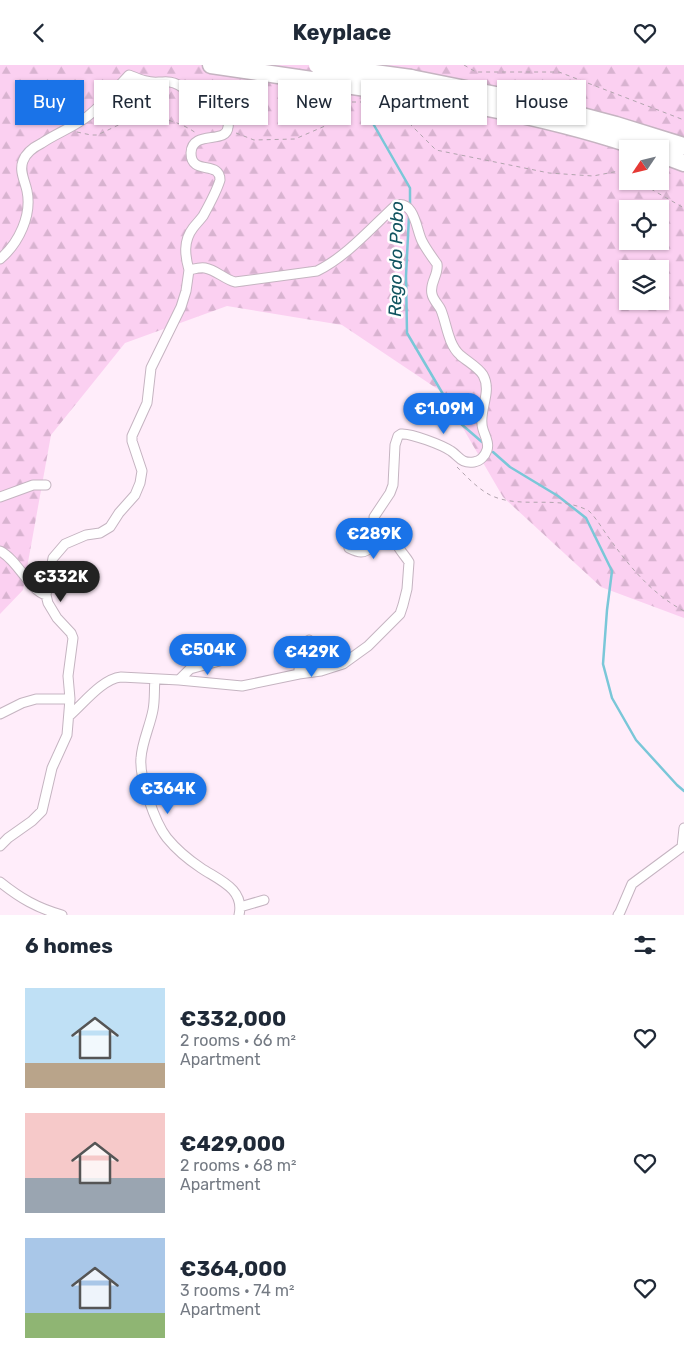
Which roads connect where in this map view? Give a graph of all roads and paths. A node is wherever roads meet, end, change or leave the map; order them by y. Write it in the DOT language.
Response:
graph roads {
  1 [pos="211,65"];
  2 [pos="317,65"];
  3 [pos="464,65"];
  4 [pos="684,120"];
  5 [pos="228,130"];
  6 [pos="76,132"];
  7 [pos="202,139"];
  8 [pos="619,142"];
  9 [pos="684,146"];
  10 [pos="669,157"];
  11 [pos="684,163"];
  12 [pos="619,171"];
  13 [pos="652,190"];
  14 [pos="684,208"];
  15 [pos="0,259"];
  16 [pos="189,270"];
  17 [pos="454,462"];
  18 [pos="46,485"];
  19 [pos="0,497"];
  20 [pos="384,530"];
  21 [pos="349,548"];
  22 [pos="0,551"];
  23 [pos="46,595"];
  24 [pos="684,611"];
  25 [pos="309,640"];
  26 [pos="227,659"];
  27 [pos="155,679"];
  28 [pos="179,680"];
  29 [pos="261,682"];
  30 [pos="70,699"];
  31 [pos="0,714"];
  32 [pos="70,716"];
  33 [pos="684,828"];
  34 [pos="0,846"];
  35 [pos="0,882"];
  36 [pos="264,900"];
  37 [pos="240,911"];
  38 [pos="62,915"];
  39 [pos="618,915"];
  1 -- 8 [label="highway, bridge"];
  2 -- 9 [label="highway, bridge"];
  3 -- 4 [label="path"];
  5 -- 7 [label="street"];
  5 -- 12 [label="path"];
  5 -- 15 [label="street"];
  6 -- 7 [label="path"];
  7 -- 16 [label="street"];
  10 -- 11 [label="highway"];
  13 -- 14 [label="path"];
  16 -- 20 [label="street"];
  16 -- 23 [label="street"];
  17 -- 24 [label="path"];
  18 -- 19 [label="street"];
  20 -- 21 [label="street"];
  20 -- 29 [label="street"];
  22 -- 23 [label="street"];
  23 -- 30 [label="street"];
  25 -- 29 [label="street"];
  26 -- 28 [label="street"];
  27 -- 28 [label="street"];
  27 -- 32 [label="street"];
  27 -- 37 [label="street"];
  28 -- 29 [label="street"];
  30 -- 31 [label="street"];
  30 -- 32 [label="street"];
  32 -- 34 [label="street"];
  33 -- 39 [label="street"];
  35 -- 38 [label="street"];
  36 -- 37 [label="street"];
}
